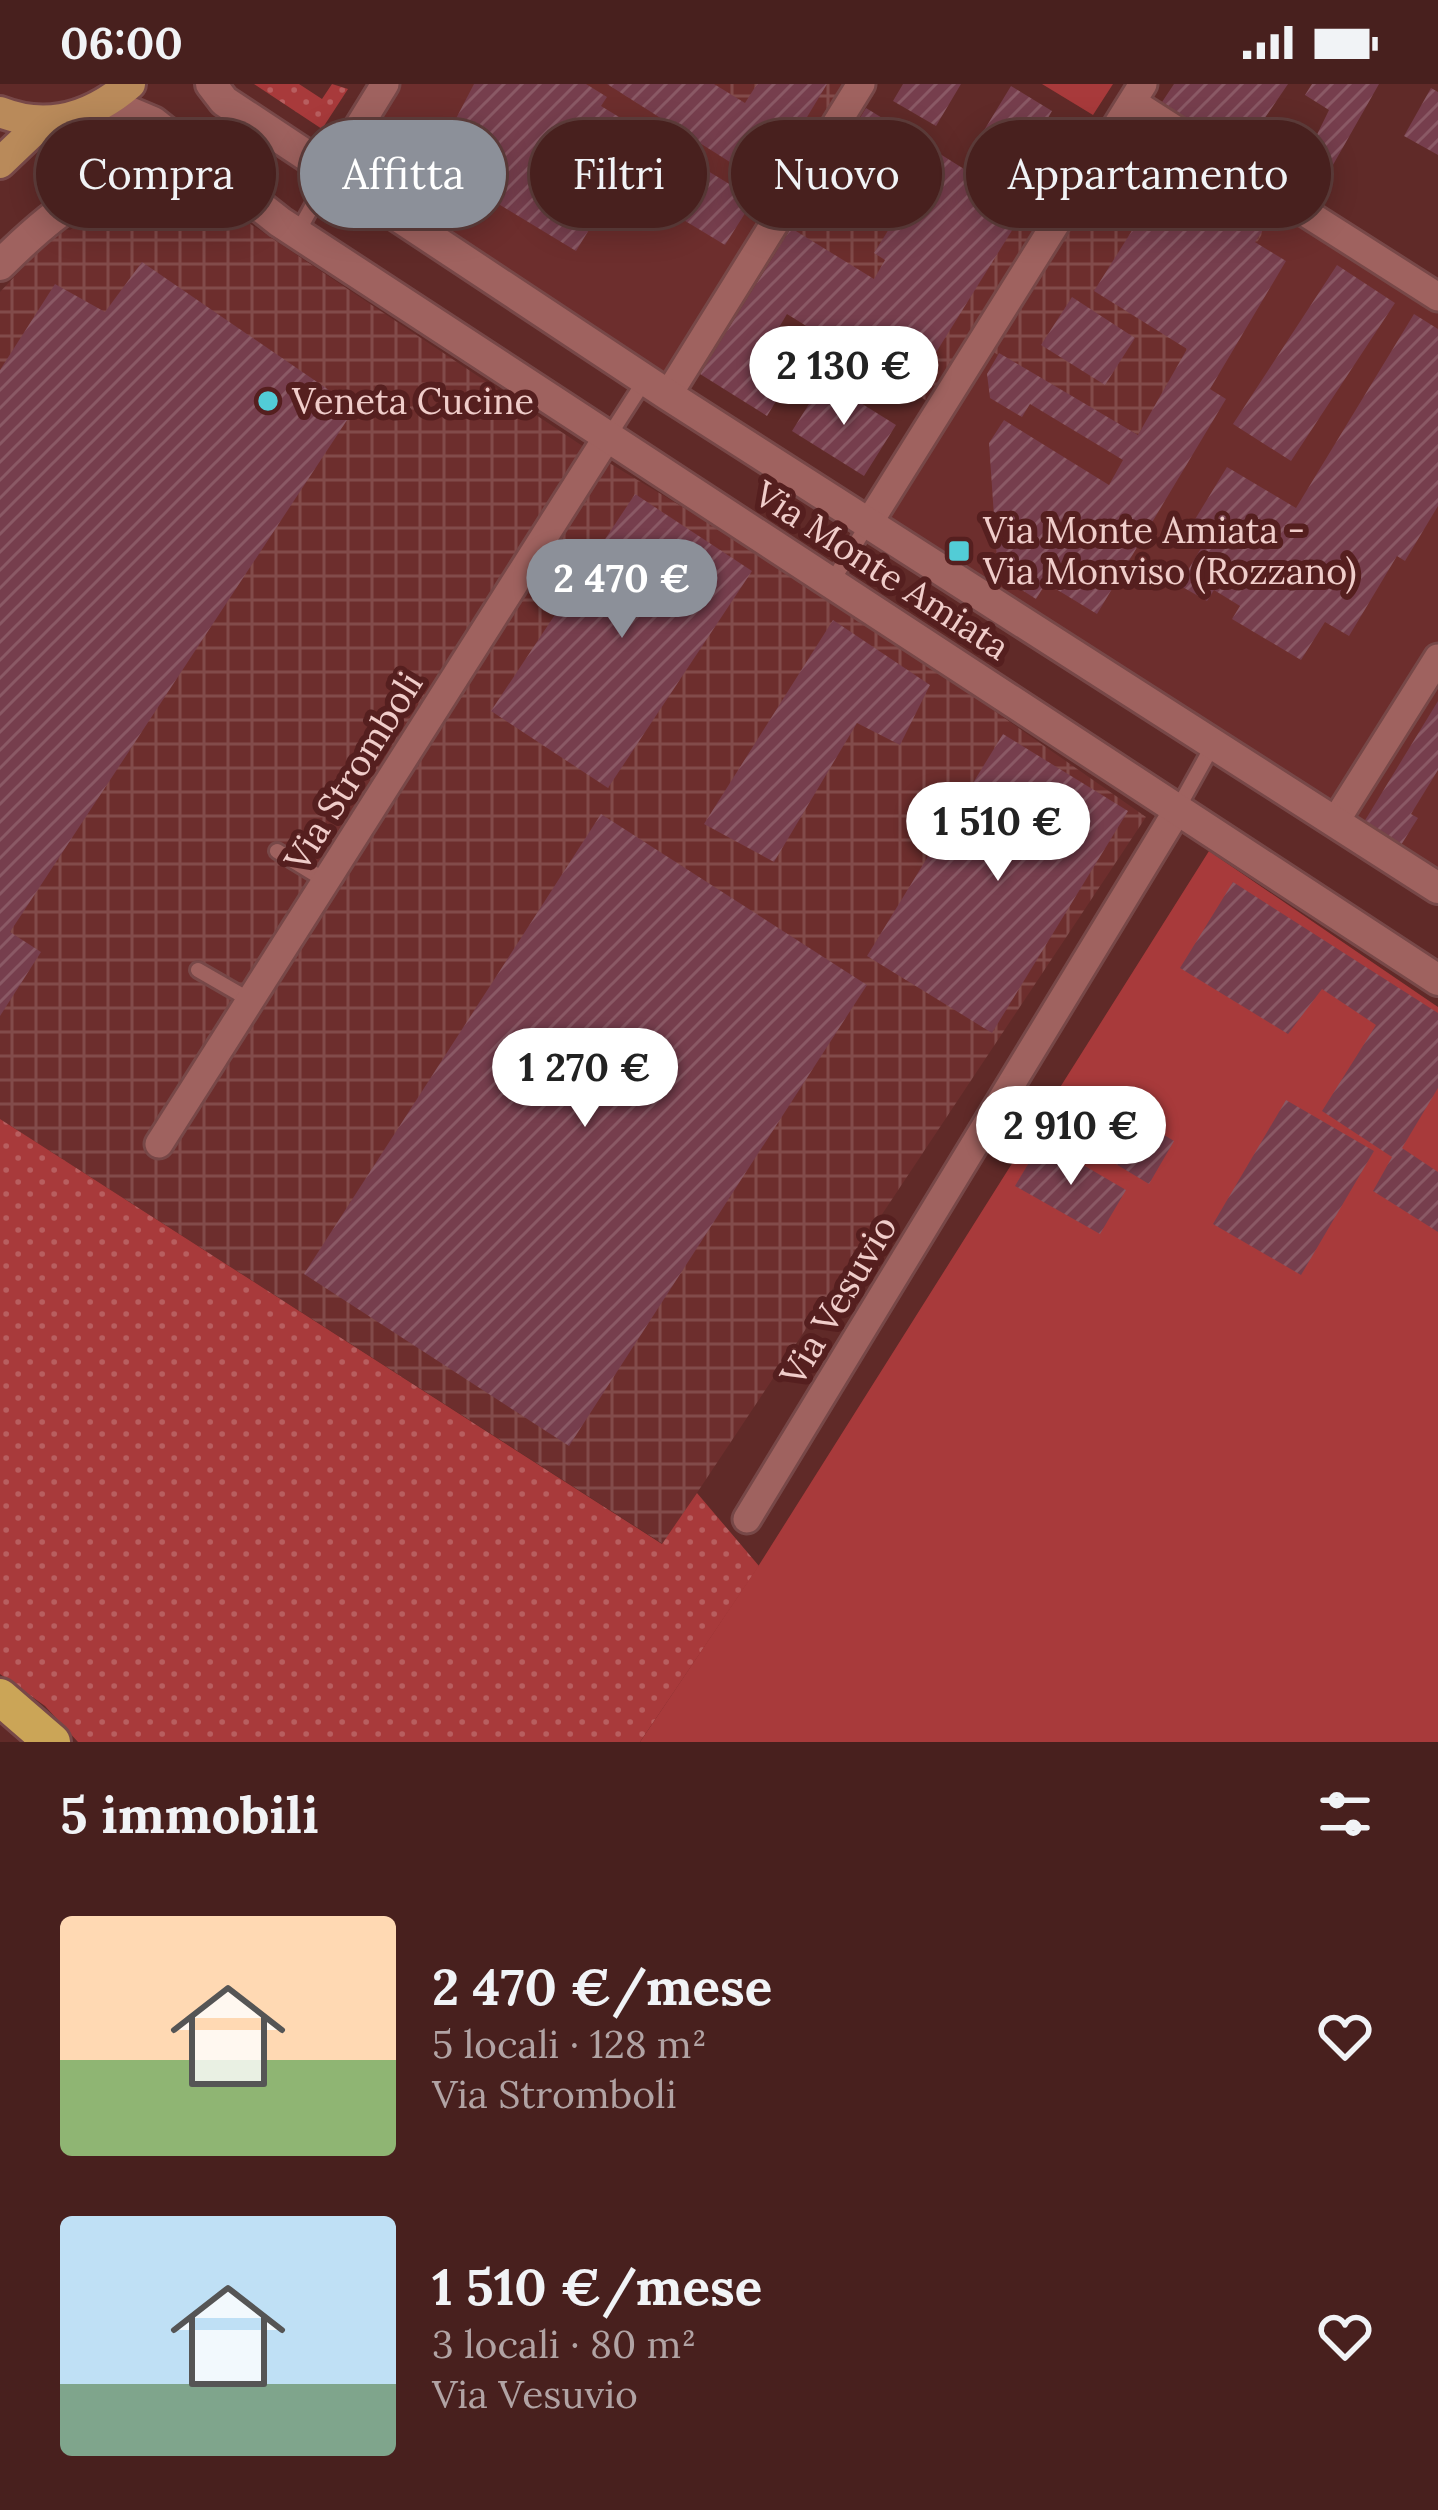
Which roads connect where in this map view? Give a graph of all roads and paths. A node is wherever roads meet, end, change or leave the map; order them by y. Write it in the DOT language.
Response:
graph roads {
  1 [pos="211,84"];
  2 [pos="386,84"];
  3 [pos="860,84"];
  4 [pos="1137,93"];
  5 [pos="119,94"];
  6 [pos="0,112"];
  7 [pos="36,120"];
  8 [pos="57,120"];
  9 [pos="363,120"];
  10 [pos="36,129"];
  11 [pos="300,149"];
  12 [pos="0,163"];
  13 [pos="300,212"];
  14 [pos="289,227"];
  15 [pos="419,228"];
  16 [pos="0,265"];
  17 [pos="1438,297"];
  18 [pos="656,387"];
  19 [pos="608,436"];
  20 [pos="868,524"];
  21 [pos="832,583"];
  22 [pos="1438,658"];
  23 [pos="1214,745"];
  24 [pos="1177,811"];
  25 [pos="1335,822"];
  26 [pos="278,851"];
  27 [pos="326,881"];
  28 [pos="1438,888"];
  29 [pos="198,970"];
  30 [pos="1438,980"];
  31 [pos="250,1000"];
  32 [pos="159,1144"];
  33 [pos="747,1519"];
  34 [pos="0,1697"];
  35 [pos="52,1742"];
  1 -- 11 [label="main road, Via Monte Amiata"];
  2 -- 9 [label="street"];
  3 -- 18 [label="street"];
  4 -- 17 [label="street"];
  4 -- 20 [label="street"];
  5 -- 8 [label="main road"];
  5 -- 14 [label="main road, Via Monte Amiata"];
  6 -- 7 [label="main road"];
  10 -- 12 [label="main road"];
  13 -- 14 [label="lane"];
  14 -- 16 [label="main road"];
  14 -- 19 [label="main road, Via Monte Amiata"];
  15 -- 18 [label="main road, Via Monte Amiata"];
  18 -- 19 [label="lane"];
  18 -- 20 [label="main road, Via Monte Amiata"];
  19 -- 21 [label="main road, Via Monte Amiata"];
  19 -- 27 [label="street, Via Stromboli"];
  20 -- 21 [label="lane"];
  20 -- 23 [label="main road, Via Monte Amiata"];
  21 -- 24 [label="main road, Via Monte Amiata"];
  22 -- 25 [label="street"];
  23 -- 24 [label="lane"];
  23 -- 25 [label="main road, Via Monte Amiata"];
  24 -- 30 [label="main road, Via Monte Amiata"];
  24 -- 33 [label="street, Via Vesuvio"];
  25 -- 28 [label="main road, Via Monte Amiata"];
  26 -- 27 [label="lane"];
  27 -- 31 [label="street, Via Stromboli"];
  29 -- 31 [label="lane"];
  31 -- 32 [label="street, Via Stromboli"];
  34 -- 35 [label="highway"];
}
